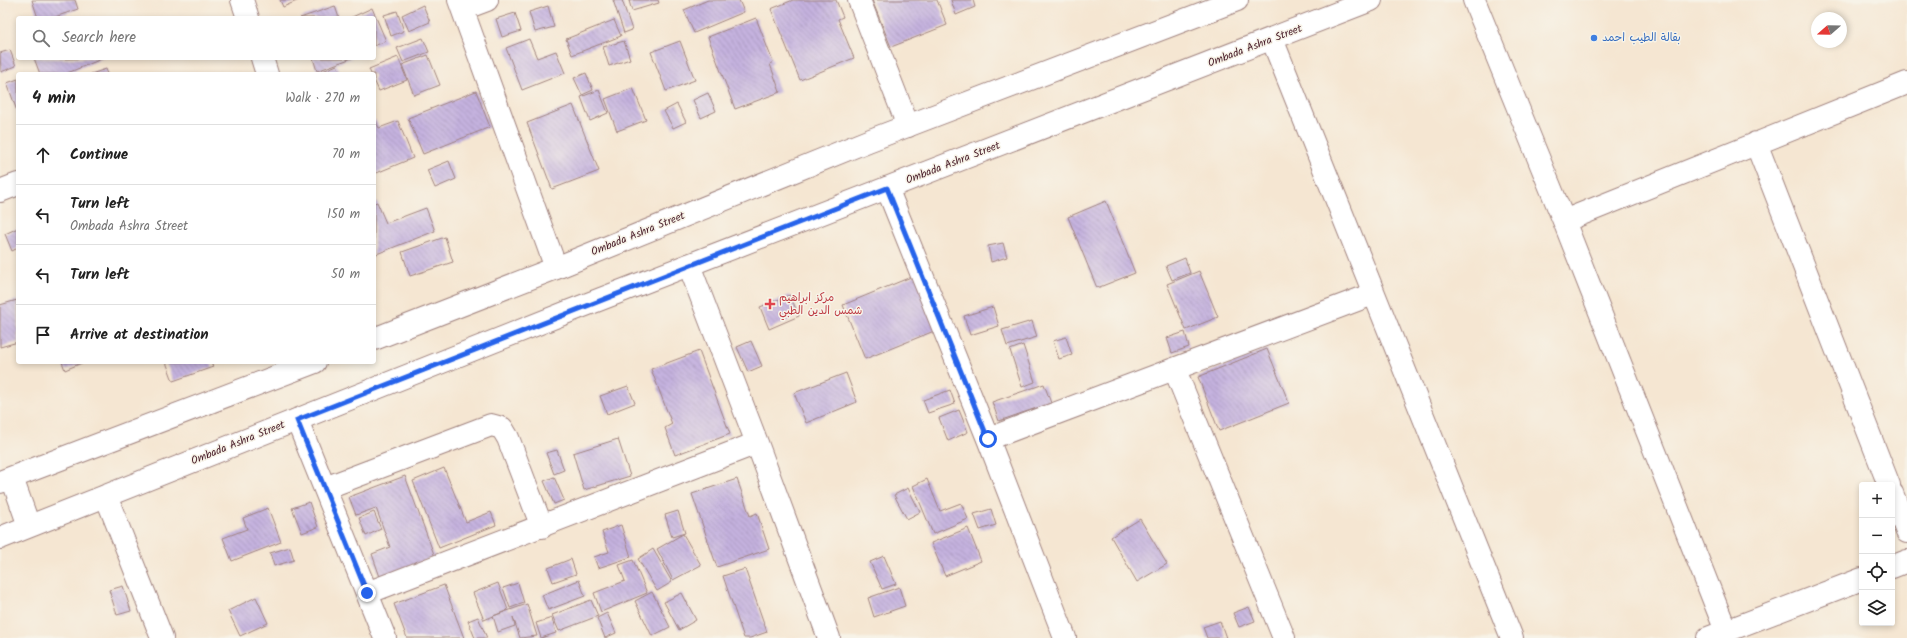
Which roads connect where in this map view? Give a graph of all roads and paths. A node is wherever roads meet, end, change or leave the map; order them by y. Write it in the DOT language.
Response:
graph roads {
  1 [pos="242,0"];
  2 [pos="487,0"];
  3 [pos="859,0"];
  4 [pos="1237,0"];
  5 [pos="1371,0"];
  6 [pos="1474,0"];
  7 [pos="461,5"];
  8 [pos="247,16"];
  9 [pos="1272,39"];
  10 [pos="263,60"];
  11 [pos="266,72"];
  12 [pos="1907,83"];
  13 [pos="908,126"];
  14 [pos="1756,143"];
  15 [pos="16,185"];
  16 [pos="887,188"];
  17 [pos="0,191"];
  18 [pos="1564,221"];
  19 [pos="689,265"];
  20 [pos="556,268"];
  21 [pos="1373,294"];
  22 [pos="376,338"];
  23 [pos="310,364"];
  24 [pos="1175,370"];
  25 [pos="297,420"];
  26 [pos="988,439"];
  27 [pos="757,443"];
  28 [pos="6,480"];
  29 [pos="1888,482"];
  30 [pos="325,488"];
  31 [pos="106,496"];
  32 [pos="1895,501"];
  33 [pos="29,526"];
  34 [pos="542,527"];
  35 [pos="1907,532"];
  36 [pos="0,538"];
  37 [pos="1907,561"];
  38 [pos="1895,566"];
  39 [pos="1859,580"];
  40 [pos="367,593"];
  41 [pos="1717,634"];
  42 [pos="822,636"];
  43 [pos="162,638"];
  44 [pos="385,638"];
  45 [pos="1065,638"];
  46 [pos="1284,638"];
  47 [pos="1512,638"];
  1 -- 8 [label="street"];
  2 -- 7 [label="street"];
  3 -- 13 [label="street"];
  4 -- 13 [label="street, Ombada Ashra Street"];
  5 -- 9 [label="street, Ombada Ashra Street"];
  6 -- 18 [label="street"];
  7 -- 20 [label="street"];
  9 -- 16 [label="street, Ombada Ashra Street"];
  9 -- 21 [label="street"];
  10 -- 11 [label="street"];
  12 -- 14 [label="street"];
  13 -- 20 [label="street, Ombada Ashra Street"];
  14 -- 18 [label="street"];
  14 -- 29 [label="street"];
  15 -- 17 [label="street"];
  16 -- 19 [label="street, Ombada Ashra Street"];
  16 -- 26 [label="street"];
  18 -- 41 [label="street"];
  19 -- 25 [label="street, Ombada Ashra Street"];
  19 -- 27 [label="street"];
  20 -- 22 [label="street, Ombada Ashra Street"];
  21 -- 24 [label="street"];
  21 -- 47 [label="street"];
  23 -- 28 [label="street"];
  24 -- 26 [label="street"];
  24 -- 46 [label="street"];
  25 -- 30 [label="street"];
  25 -- 31 [label="street, Ombada Ashra Street"];
  26 -- 45 [label="street"];
  27 -- 34 [label="street"];
  27 -- 42 [label="street"];
  28 -- 33 [label="street"];
  30 -- 34 [label="street"];
  30 -- 40 [label="street"];
  31 -- 33 [label="street, Ombada Ashra Street"];
  31 -- 43 [label="street"];
  32 -- 35 [label="street"];
  33 -- 36 [label="street, Ombada Ashra Street"];
  34 -- 40 [label="street"];
  37 -- 38 [label="street"];
  39 -- 41 [label="street"];
  40 -- 44 [label="street"];
}
